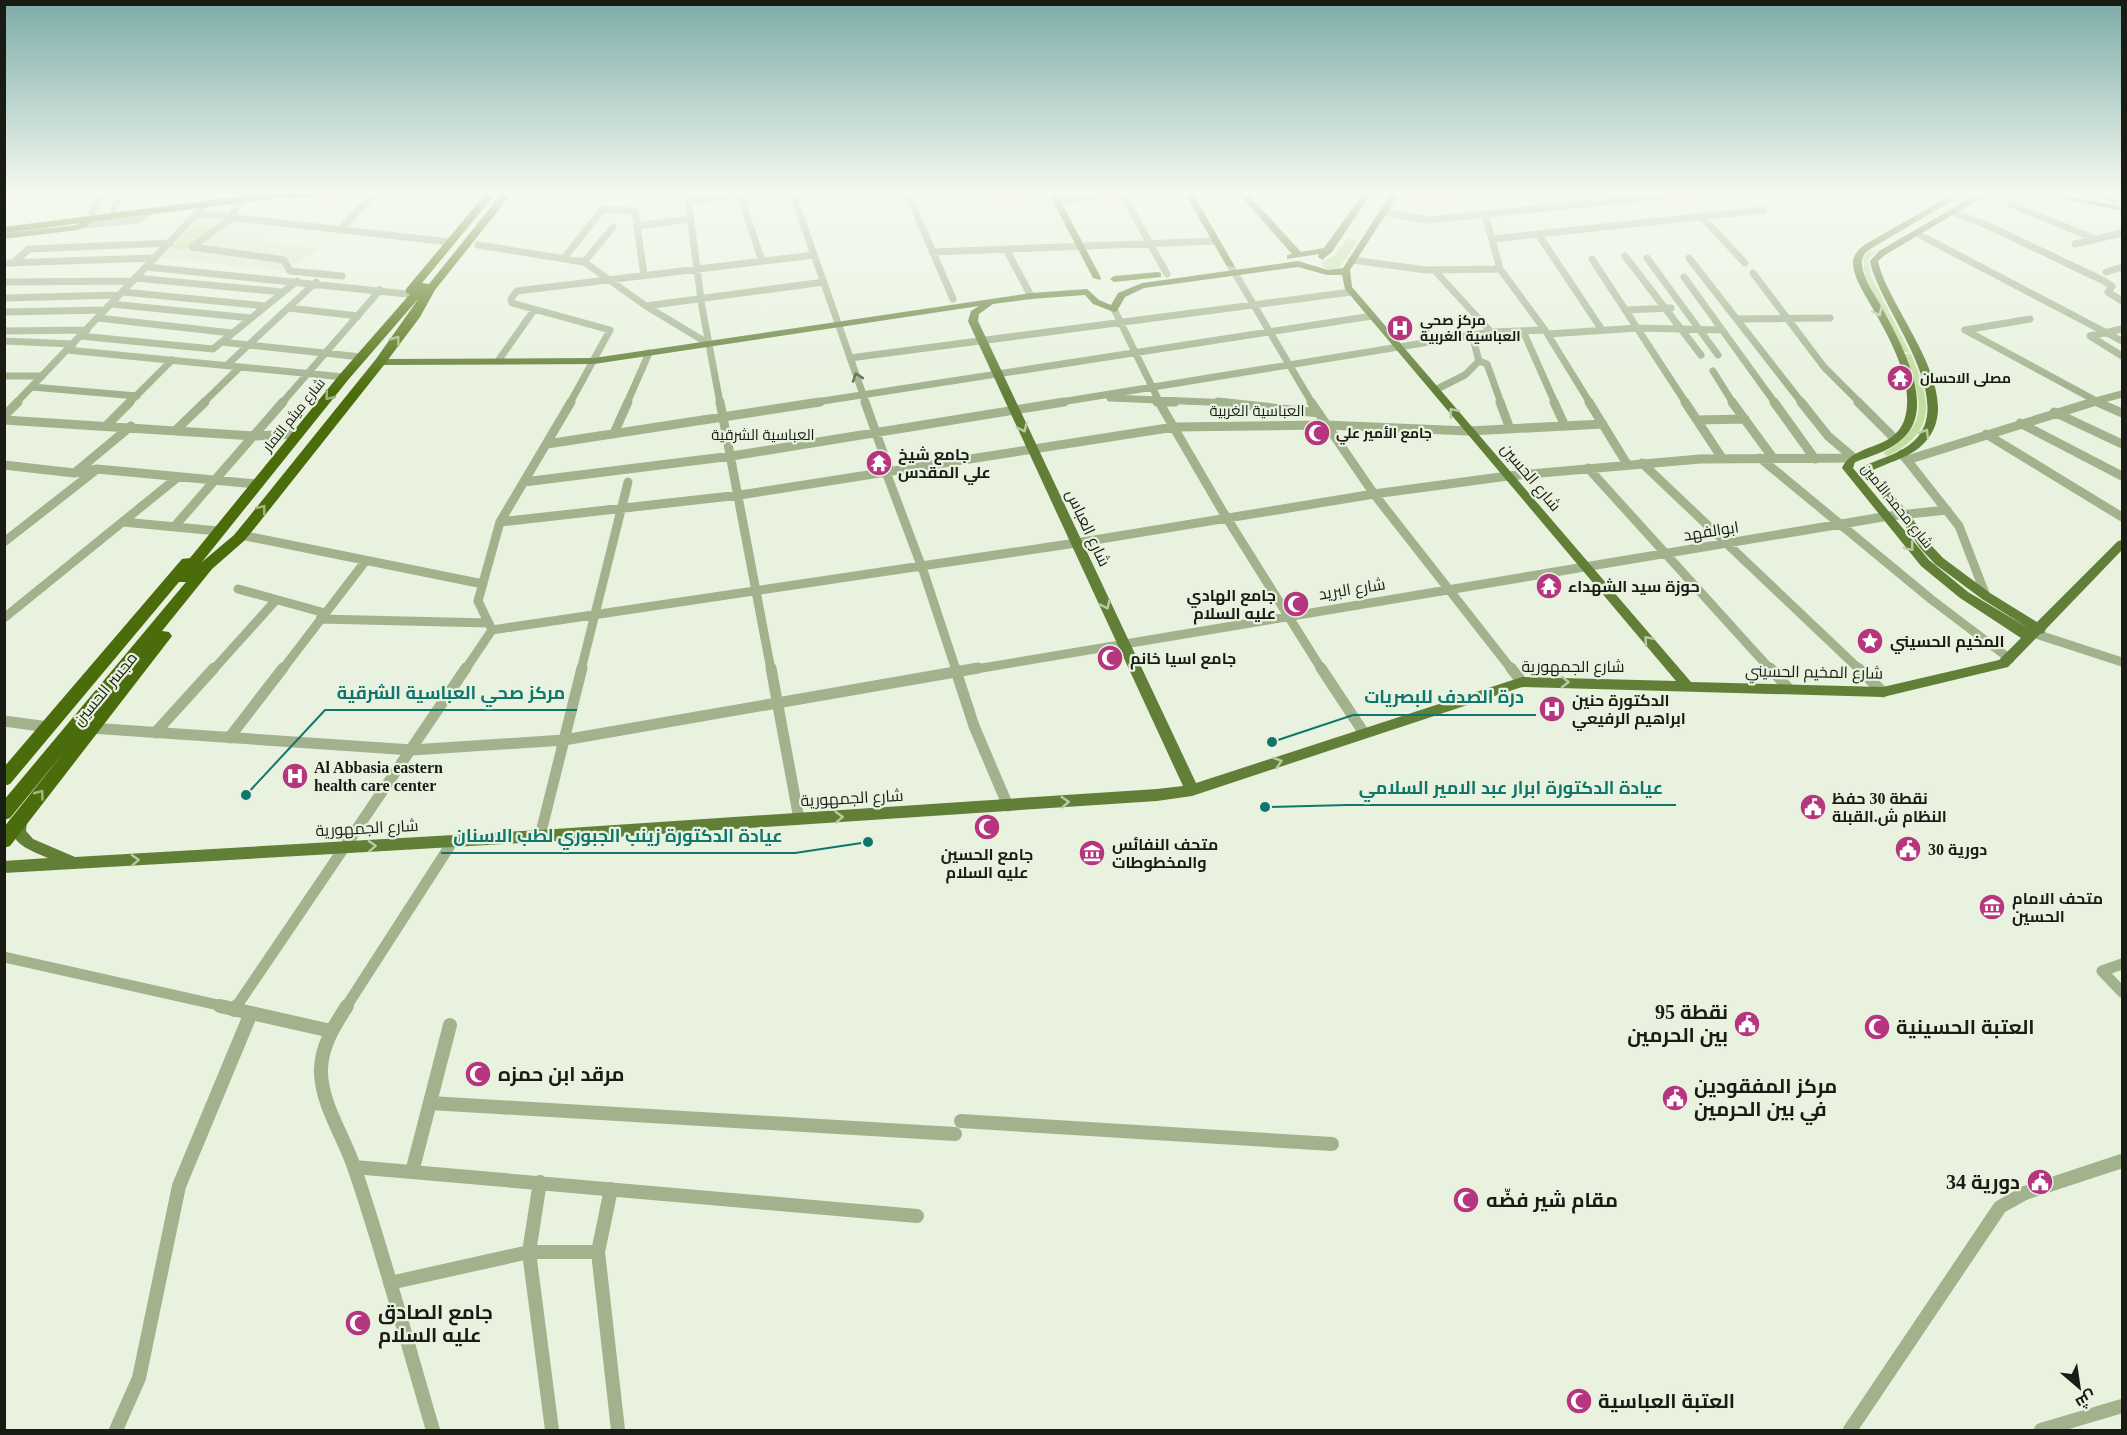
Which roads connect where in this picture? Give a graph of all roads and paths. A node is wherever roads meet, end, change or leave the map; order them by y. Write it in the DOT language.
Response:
graph roads {
  1 [pos="18,259"];
  2 [pos="127,259"];
  3 [pos="153,259"];
  4 [pos="277,259"];
  5 [pos="436,259"];
  6 [pos="450,259"];
  7 [pos="452,259"];
  8 [pos="467,259"];
  9 [pos="569,259"];
  10 [pos="587,259"];
  11 [pos="642,259"];
  12 [pos="697,259"];
  13 [pos="780,259"];
  14 [pos="815,259"];
  15 [pos="935,259"];
  16 [pos="1011,259"];
  17 [pos="1087,259"];
  18 [pos="1158,259"];
  19 [pos="1227,259"];
  20 [pos="1284,259"];
  21 [pos="1318,259"];
  22 [pos="1497,259"];
  23 [pos="1555,259"];
  24 [pos="1592,259"];
  25 [pos="1627,259"];
  26 [pos="1648,259"];
  27 [pos="1690,259"];
  28 [pos="1741,259"];
  29 [pos="1858,259"];
  30 [pos="1878,259"];
  31 [pos="1966,259"];
  32 [pos="2058,259"];
  33 [pos="1352,260"];
  34 [pos="762,261"];
  35 [pos="584,262"];
  36 [pos="4,263"];
  37 [pos="13,263"];
  38 [pos="1745,263"];
  39 [pos="147,267"];
  40 [pos="1315,267"];
  41 [pos="2122,267"];
  42 [pos="698,268"];
  43 [pos="1233,269"];
  44 [pos="1500,269"];
  45 [pos="1346,270"];
  46 [pos="1436,271"];
  47 [pos="2106,272"];
  48 [pos="1753,273"];
  49 [pos="644,274"];
  50 [pos="1167,274"];
  51 [pos="342,276"];
  52 [pos="1684,277"];
  53 [pos="1097,278"];
  54 [pos="606,279"];
  55 [pos="1114,279"];
  56 [pos="134,280"];
  57 [pos="297,280"];
  58 [pos="4,282"];
  59 [pos="316,282"];
  60 [pos="824,282"];
  61 [pos="427,289"];
  62 [pos="380,290"];
  63 [pos="283,292"];
  64 [pos="1087,292"];
  65 [pos="1351,292"];
  66 [pos="121,293"];
  67 [pos="407,294"];
  68 [pos="1031,297"];
  69 [pos="4,298"];
  70 [pos="702,298"];
  71 [pos="953,299"];
  72 [pos="1009,300"];
  73 [pos="2122,301"];
  74 [pos="1255,304"];
  75 [pos="266,306"];
  76 [pos="646,306"];
  77 [pos="108,307"];
  78 [pos="1682,307"];
  79 [pos="289,308"];
  80 [pos="1665,308"];
  81 [pos="1113,309"];
  82 [pos="534,310"];
  83 [pos="1626,310"];
  84 [pos="4,312"];
  85 [pos="358,316"];
  86 [pos="395,316"];
  87 [pos="414,316"];
  88 [pos="1372,316"];
  89 [pos="98,318"];
  90 [pos="251,318"];
  91 [pos="1830,318"];
  92 [pos="1737,319"];
  93 [pos="2030,319"];
  94 [pos="1788,320"];
  95 [pos="1120,322"];
  96 [pos="839,325"];
  97 [pos="1638,328"];
  98 [pos="1681,329"];
  99 [pos="1700,329"];
  100 [pos="2122,329"];
  101 [pos="87,330"];
  102 [pos="1602,330"];
  103 [pos="1722,330"];
  104 [pos="4,331"];
  105 [pos="1523,331"];
  106 [pos="1271,332"];
  107 [pos="1491,332"];
  108 [pos="1547,332"];
  109 [pos="2107,332"];
  110 [pos="232,333"];
  111 [pos="1472,335"];
  112 [pos="80,336"];
  113 [pos="4,341"];
  114 [pos="981,341"];
  115 [pos="2122,341"];
  116 [pos="222,342"];
  117 [pos="709,344"];
  118 [pos="250,345"];
  119 [pos="70,347"];
  120 [pos="1399,348"];
  121 [pos="649,352"];
  122 [pos="326,353"];
  123 [pos="1134,353"];
  124 [pos="1701,355"];
  125 [pos="1718,355"];
  126 [pos="2122,356"];
  127 [pos="361,357"];
  128 [pos="850,358"];
  129 [pos="172,360"];
  130 [pos="498,361"];
  131 [pos="594,361"];
  132 [pos="1479,361"];
  133 [pos="380,362"];
  134 [pos="227,365"];
  135 [pos="1292,365"];
  136 [pos="240,367"];
  137 [pos="1713,371"];
  138 [pos="308,373"];
  139 [pos="997,374"];
  140 [pos="4,376"];
  141 [pos="42,376"];
  142 [pos="344,377"];
  143 [pos="32,387"];
  144 [pos="1152,387"];
  145 [pos="1439,388"];
  146 [pos="2122,394"];
  147 [pos="863,395"];
  148 [pos="1128,395"];
  149 [pos="137,396"];
  150 [pos="4,401"];
  151 [pos="2095,401"];
  152 [pos="18,402"];
  153 [pos="1160,402"];
  154 [pos="1014,409"];
  155 [pos="2054,412"];
  156 [pos="1318,413"];
  157 [pos="2122,413"];
  158 [pos="724,416"];
  159 [pos="4,418"];
  160 [pos="1745,419"];
  161 [pos="1698,420"];
  162 [pos="2020,423"];
  163 [pos="1603,424"];
  164 [pos="107,425"];
  165 [pos="1325,425"];
  166 [pos="131,426"];
  167 [pos="1565,426"];
  168 [pos="1174,427"];
  169 [pos="177,429"];
  170 [pos="1510,429"];
  171 [pos="1469,431"];
  172 [pos="876,433"];
  173 [pos="614,434"];
  174 [pos="1986,434"];
  175 [pos="298,435"];
  176 [pos="254,436"];
  177 [pos="1894,439"];
  178 [pos="547,444"];
  179 [pos="2122,444"];
  180 [pos="1033,451"];
  181 [pos="732,456"];
  182 [pos="1905,457"];
  183 [pos="1722,458"];
  184 [pos="1760,458"];
  185 [pos="1773,458"];
  186 [pos="1815,459"];
  187 [pos="1854,459"];
  188 [pos="1642,463"];
  189 [pos="1627,464"];
  190 [pos="4,465"];
  191 [pos="1588,468"];
  192 [pos="97,469"];
  193 [pos="888,472"];
  194 [pos="74,473"];
  195 [pos="1508,476"];
  196 [pos="2122,476"];
  197 [pos="178,477"];
  198 [pos="212,480"];
  199 [pos="524,482"];
  200 [pos="628,482"];
  201 [pos="257,484"];
  202 [pos="1374,494"];
  203 [pos="740,495"];
  204 [pos="621,510"];
  205 [pos="1947,510"];
  206 [pos="1904,515"];
  207 [pos="1889,516"];
  208 [pos="2122,517"];
  209 [pos="1228,519"];
  210 [pos="123,522"];
  211 [pos="500,522"];
  212 [pos="1842,526"];
  213 [pos="174,527"];
  214 [pos="215,535"];
  215 [pos="240,537"];
  216 [pos="4,542"];
  217 [pos="1076,543"];
  218 [pos="1727,544"];
  219 [pos="2122,544"];
  220 [pos="1666,554"];
  221 [pos="364,562"];
  222 [pos="921,565"];
  223 [pos="200,566"];
  224 [pos="1585,567"];
  225 [pos="483,584"];
  226 [pos="238,589"];
  227 [pos="754,589"];
  228 [pos="1448,589"];
  229 [pos="1986,596"];
  230 [pos="276,600"];
  231 [pos="595,614"];
  232 [pos="322,616"];
  233 [pos="1286,616"];
  234 [pos="4,618"];
  235 [pos="491,626"];
  236 [pos="2036,634"];
  237 [pos="1124,643"];
  238 [pos="2010,659"];
  239 [pos="2122,662"];
  240 [pos="957,674"];
  241 [pos="1522,682"];
  242 [pos="1686,684"];
  243 [pos="1788,688"];
  244 [pos="1883,692"];
  245 [pos="778,704"];
  246 [pos="4,721"];
  247 [pos="48,727"];
  248 [pos="90,728"];
  249 [pos="155,733"];
  250 [pos="1364,734"];
  251 [pos="229,738"];
  252 [pos="564,740"];
  253 [pos="412,750"];
  254 [pos="4,779"];
  255 [pos="1192,790"];
  256 [pos="4,798"];
  257 [pos="1008,806"];
  258 [pos="4,813"];
  259 [pos="799,819"];
  260 [pos="20,821"];
  261 [pos="540,836"];
  262 [pos="4,841"];
  263 [pos="453,841"];
  264 [pos="346,847"];
  265 [pos="77,864"];
  266 [pos="4,867"];
  267 [pos="4,957"];
  268 [pos="2122,964"];
  269 [pos="2122,992"];
  270 [pos="234,1010"];
  271 [pos="251,1014"];
  272 [pos="450,1025"];
  273 [pos="331,1030"];
  274 [pos="430,1103"];
  275 [pos="1332,1144"];
  276 [pos="2122,1161"];
  277 [pos="354,1167"];
  278 [pos="412,1172"];
  279 [pos="540,1182"];
  280 [pos="611,1189"];
  281 [pos="917,1216"];
  282 [pos="529,1252"];
  283 [pos="598,1252"];
  284 [pos="390,1283"];
  285 [pos="2122,1406"];
  286 [pos="116,1431"];
  287 [pos="433,1431"];
  288 [pos="552,1431"];
  289 [pos="618,1431"];
  290 [pos="1850,1431"];
  291 [pos="2042,1431"];
  1 -- 37 [label="street"];
  2 -- 37 [label="street"];
  3 -- 39 [label="street"];
  4 -- 51 [label="street"];
  5 -- 67 [label="highway"];
  6 -- 61 [label="highway"];
  7 -- 61 [label="highway"];
  8 -- 87 [label="highway"];
  9 -- 35 [label="street"];
  10 -- 35 [label="street"];
  11 -- 49 [label="street"];
  12 -- 42 [label="street"];
  13 -- 34 [label="street"];
  14 -- 60 [label="street"];
  15 -- 71 [label="street"];
  16 -- 68 [label="street"];
  17 -- 53 [label="main road"];
  18 -- 50 [label="street"];
  19 -- 43 [label="main road"];
  20 -- 43 [label="main road"];
  21 -- 40 [label="main road"];
  22 -- 44 [label="street"];
  23 -- 102 [label="street"];
  24 -- 83 [label="street"];
  25 -- 80 [label="street"];
  26 -- 78 [label="street"];
  27 -- 92 [label="street"];
  28 -- 38 [label="street"];
  29 -- 177 [label="main road, شارع محمد الأمين, one-way"];
  182 -- 30 [label="main road, شارع محمد الأمين, one-way"];
  31 -- 109 [label="street"];
  32 -- 73 [label="street"];
  33 -- 45 [label="main road"];
  33 -- 46 [label="street"];
  34 -- 42 [label="street"];
  35 -- 54 [label="street"];
  36 -- 37 [label="street"];
  39 -- 56 [label="street"];
  39 -- 57 [label="street"];
  40 -- 43 [label="main road"];
  40 -- 45 [label="main road"];
  41 -- 47 [label="street"];
  42 -- 49 [label="street"];
  42 -- 70 [label="street"];
  43 -- 50 [label="main road"];
  43 -- 74 [label="street"];
  43 -- 81 [label="main road"];
  44 -- 46 [label="street"];
  44 -- 108 [label="street"];
  45 -- 65 [label="main road"];
  46 -- 107 [label="street"];
  48 -- 94 [label="street"];
  49 -- 54 [label="street"];
  50 -- 55 [label="main road"];
  52 -- 103 [label="street"];
  53 -- 55 [label="main road"];
  53 -- 64 [label="main road"];
  54 -- 76 [label="street"];
  54 -- 82 [label="street"];
  55 -- 64 [label="main road"];
  56 -- 58 [label="street"];
  56 -- 63 [label="street"];
  56 -- 66 [label="street"];
  57 -- 59 [label="street"];
  57 -- 63 [label="street"];
  59 -- 62 [label="street"];
  59 -- 79 [label="street"];
  60 -- 70 [label="street"];
  60 -- 96 [label="street"];
  61 -- 86 [label="highway, شارع ميثم التمار"];
  61 -- 87 [label="highway"];
  62 -- 67 [label="street"];
  62 -- 85 [label="street"];
  63 -- 75 [label="street"];
  64 -- 68 [label="main road"];
  64 -- 81 [label="main road"];
  65 -- 74 [label="street"];
  65 -- 88 [label="main road, شارع الحسين"];
  66 -- 69 [label="street"];
  66 -- 75 [label="street"];
  66 -- 77 [label="street"];
  67 -- 86 [label="highway"];
  68 -- 72 [label="main road"];
  70 -- 76 [label="street"];
  70 -- 117 [label="street"];
  72 -- 96 [label="main road"];
  72 -- 114 [label="main road, شارع العباس"];
  74 -- 95 [label="street"];
  74 -- 106 [label="street"];
  75 -- 90 [label="street"];
  76 -- 117 [label="street"];
  77 -- 84 [label="street"];
  77 -- 89 [label="street"];
  77 -- 90 [label="street"];
  78 -- 80 [label="street"];
  78 -- 99 [label="street"];
  79 -- 85 [label="street"];
  79 -- 118 [label="street"];
  80 -- 83 [label="street"];
  80 -- 98 [label="street"];
  81 -- 95 [label="street"];
  82 -- 130 [label="street"];
  82 -- 131 [label="street"];
  83 -- 97 [label="street"];
  85 -- 122 [label="street"];
  86 -- 127 [label="highway, شارع ميثم التمار"];
  133 -- 87 [label="highway, one-way"];
  88 -- 106 [label="street"];
  88 -- 120 [label="main road, شارع الحسين"];
  89 -- 101 [label="street"];
  89 -- 110 [label="street"];
  90 -- 110 [label="street"];
  91 -- 94 [label="street"];
  92 -- 94 [label="street"];
  92 -- 187 [label="street"];
  93 -- 151 [label="street"];
  94 -- 177 [label="street"];
  95 -- 114 [label="street"];
  95 -- 123 [label="street"];
  96 -- 117 [label="main road"];
  96 -- 128 [label="street"];
  97 -- 98 [label="street"];
  97 -- 102 [label="street"];
  97 -- 161 [label="street"];
  98 -- 99 [label="street"];
  98 -- 124 [label="street"];
  99 -- 103 [label="street"];
  99 -- 125 [label="street"];
  100 -- 109 [label="street"];
  101 -- 104 [label="street"];
  101 -- 112 [label="street"];
  102 -- 108 [label="street"];
  103 -- 186 [label="street"];
  105 -- 107 [label="street"];
  105 -- 108 [label="street"];
  105 -- 167 [label="street"];
  106 -- 123 [label="street"];
  106 -- 135 [label="street"];
  107 -- 111 [label="street"];
  108 -- 163 [label="street"];
  109 -- 115 [label="street"];
  109 -- 126 [label="street"];
  110 -- 116 [label="street"];
  111 -- 120 [label="street"];
  111 -- 132 [label="street"];
  112 -- 116 [label="street"];
  112 -- 119 [label="street"];
  113 -- 119 [label="street"];
  114 -- 128 [label="street"];
  114 -- 139 [label="main road, شارع العباس"];
  116 -- 118 [label="street"];
  117 -- 121 [label="main road"];
  117 -- 158 [label="street"];
  118 -- 122 [label="street"];
  118 -- 134 [label="street"];
  119 -- 129 [label="street"];
  119 -- 141 [label="street"];
  120 -- 135 [label="street"];
  171 -- 120 [label="main road, شارع الحسين, one-way"];
  121 -- 131 [label="main road"];
  121 -- 173 [label="street"];
  122 -- 127 [label="street"];
  122 -- 138 [label="street"];
  123 -- 139 [label="street"];
  123 -- 144 [label="street"];
  127 -- 142 [label="highway, شارع ميثم التمار"];
  147 -- 128 [label="street, one-way"];
  129 -- 134 [label="street"];
  129 -- 149 [label="street"];
  130 -- 131 [label="main road"];
  130 -- 133 [label="main road"];
  131 -- 178 [label="street"];
  132 -- 145 [label="street"];
  132 -- 170 [label="street"];
  215 -- 133 [label="highway, one-way"];
  134 -- 136 [label="street"];
  135 -- 144 [label="street"];
  135 -- 156 [label="street"];
  136 -- 138 [label="street"];
  136 -- 169 [label="street"];
  137 -- 160 [label="street"];
  138 -- 142 [label="street"];
  138 -- 176 [label="street"];
  139 -- 147 [label="street"];
  139 -- 154 [label="main road, شارع العباس"];
  140 -- 141 [label="street"];
  141 -- 143 [label="street"];
  142 -- 175 [label="highway, شارع ميثم التمار, one-way"];
  143 -- 149 [label="street"];
  143 -- 152 [label="street"];
  144 -- 148 [label="street"];
  144 -- 153 [label="street"];
  146 -- 151 [label="street"];
  147 -- 158 [label="street"];
  147 -- 172 [label="street"];
  148 -- 153 [label="street"];
  148 -- 154 [label="street"];
  149 -- 164 [label="street"];
  150 -- 152 [label="street"];
  151 -- 155 [label="street"];
  151 -- 157 [label="street"];
  152 -- 159 [label="street"];
  153 -- 156 [label="street"];
  153 -- 168 [label="street"];
  154 -- 172 [label="street"];
  154 -- 180 [label="main road, شارع العباس, one-way"];
  155 -- 162 [label="street"];
  155 -- 179 [label="street"];
  156 -- 165 [label="street"];
  158 -- 173 [label="street"];
  158 -- 181 [label="street"];
  159 -- 164 [label="street"];
  160 -- 161 [label="street"];
  160 -- 185 [label="street"];
  161 -- 183 [label="street"];
  162 -- 174 [label="street"];
  162 -- 196 [label="street"];
  163 -- 167 [label="street"];
  163 -- 189 [label="street"];
  164 -- 166 [label="street"];
  165 -- 168 [label="street"];
  165 -- 171 [label="street"];
  165 -- 202 [label="street"];
  166 -- 169 [label="street"];
  166 -- 194 [label="street"];
  167 -- 170 [label="street"];
  168 -- 180 [label="street"];
  168 -- 209 [label="street"];
  169 -- 176 [label="street"];
  170 -- 171 [label="street"];
  171 -- 195 [label="main road, شارع الحسين"];
  172 -- 181 [label="street"];
  172 -- 193 [label="street"];
  173 -- 178 [label="street"];
  174 -- 182 [label="street"];
  174 -- 208 [label="street"];
  175 -- 176 [label="street"];
  175 -- 201 [label="highway, شارع ميثم التمار"];
  176 -- 198 [label="street"];
  177 -- 187 [label="main road, شارع محمد الأمين"];
  178 -- 199 [label="street"];
  180 -- 193 [label="street"];
  180 -- 217 [label="main road, شارع العباس"];
  181 -- 199 [label="street"];
  181 -- 203 [label="street"];
  182 -- 205 [label="street"];
  182 -- 206 [label="main road, شارع محمد الأمين"];
  183 -- 184 [label="street"];
  183 -- 188 [label="street"];
  184 -- 185 [label="street"];
  184 -- 212 [label="street"];
  185 -- 186 [label="street"];
  186 -- 187 [label="street"];
  187 -- 207 [label="main road, شارع محمد الأمين"];
  188 -- 189 [label="street"];
  188 -- 218 [label="street"];
  189 -- 191 [label="street"];
  190 -- 194 [label="street"];
  191 -- 195 [label="street"];
  191 -- 220 [label="street"];
  192 -- 194 [label="street"];
  192 -- 197 [label="street"];
  192 -- 216 [label="street"];
  193 -- 203 [label="street"];
  193 -- 222 [label="street"];
  195 -- 202 [label="street"];
  195 -- 224 [label="main road, شارع الحسين"];
  197 -- 198 [label="street"];
  197 -- 210 [label="street"];
  198 -- 201 [label="street"];
  198 -- 213 [label="street"];
  199 -- 211 [label="street"];
  200 -- 204 [label="street"];
  201 -- 214 [label="highway, شارع ميثم التمار"];
  202 -- 209 [label="street"];
  202 -- 228 [label="street"];
  203 -- 204 [label="street"];
  203 -- 227 [label="street"];
  204 -- 211 [label="street"];
  204 -- 231 [label="street"];
  205 -- 206 [label="street"];
  205 -- 229 [label="street"];
  206 -- 207 [label="street"];
  206 -- 229 [label="main road, شارع محمد الأمين"];
  207 -- 212 [label="street, ابوالفهد"];
  207 -- 236 [label="main road, شارع محمد الأمين, one-way"];
  209 -- 217 [label="street"];
  209 -- 233 [label="street"];
  210 -- 213 [label="street"];
  210 -- 234 [label="street"];
  211 -- 225 [label="street"];
  212 -- 218 [label="street, ابوالفهد"];
  212 -- 238 [label="street"];
  213 -- 214 [label="street"];
  214 -- 223 [label="highway, شارع ميثم التمار"];
  214 -- 247 [label="highway"];
  215 -- 221 [label="street"];
  215 -- 223 [label="highway"];
  215 -- 248 [label="highway"];
  217 -- 222 [label="street"];
  217 -- 237 [label="main road, شارع العباس, one-way"];
  218 -- 220 [label="street, ابوالفهد"];
  218 -- 244 [label="street"];
  219 -- 236 [label="main road"];
  220 -- 224 [label="street, ابوالفهد"];
  220 -- 243 [label="street"];
  221 -- 225 [label="street"];
  221 -- 232 [label="street"];
  222 -- 227 [label="street"];
  222 -- 240 [label="street"];
  223 -- 256 [label="highway, مجسر الحسين"];
  223 -- 258 [label="highway, مجسر الحسين"];
  224 -- 228 [label="street, شارع البريد"];
  242 -- 224 [label="main road, شارع الحسين, one-way"];
  225 -- 235 [label="street"];
  226 -- 230 [label="street"];
  227 -- 231 [label="street"];
  227 -- 245 [label="street"];
  228 -- 233 [label="street, شارع البريد"];
  228 -- 241 [label="street"];
  229 -- 236 [label="main road, شارع محمد الأمين"];
  230 -- 232 [label="street"];
  230 -- 249 [label="street"];
  231 -- 235 [label="street"];
  231 -- 252 [label="street"];
  232 -- 235 [label="street"];
  232 -- 251 [label="street"];
  233 -- 237 [label="street, شارع البريد"];
  233 -- 250 [label="street"];
  235 -- 253 [label="street"];
  236 -- 238 [label="main road"];
  236 -- 239 [label="street"];
  237 -- 240 [label="street, شارع البريد"];
  237 -- 255 [label="main road, شارع العباس"];
  238 -- 244 [label="main road, شارع المخيم الحسيني"];
  240 -- 245 [label="street, شارع البريد"];
  240 -- 257 [label="street"];
  241 -- 242 [label="main road, شارع الجمهورية, one-way"];
  241 -- 250 [label="main road, شارع الجمهورية"];
  242 -- 243 [label="main road, شارع المخيم الحسيني"];
  243 -- 244 [label="main road, شارع المخيم الحسيني"];
  245 -- 252 [label="street, شارع البريد"];
  245 -- 259 [label="street"];
  246 -- 247 [label="street"];
  247 -- 254 [label="highway"];
  248 -- 249 [label="street, شارع البريد"];
  260 -- 248 [label="highway, one-way"];
  249 -- 251 [label="street, شارع البريد"];
  255 -- 250 [label="main road, شارع الجمهورية, one-way"];
  251 -- 253 [label="street, شارع البريد"];
  252 -- 253 [label="street, شارع البريد"];
  252 -- 261 [label="street"];
  253 -- 264 [label="street"];
  257 -- 255 [label="main road, شارع الجمهورية, one-way"];
  259 -- 257 [label="main road, شارع الجمهورية, one-way"];
  259 -- 261 [label="main road, شارع الجمهورية"];
  260 -- 262 [label="highway"];
  260 -- 265 [label="main road"];
  261 -- 263 [label="main road, شارع الجمهورية"];
  264 -- 263 [label="main road, شارع الجمهورية, one-way"];
  263 -- 273 [label="street"];
  265 -- 264 [label="main road, شارع الجمهورية, one-way"];
  264 -- 270 [label="street"];
  265 -- 266 [label="main road, شارع الجمهورية"];
  267 -- 270 [label="street"];
  268 -- 269 [label="street"];
  270 -- 271 [label="street"];
  271 -- 273 [label="street"];
  271 -- 286 [label="street"];
  272 -- 274 [label="street"];
  273 -- 277 [label="street"];
  274 -- 275 [label="street"];
  274 -- 278 [label="street"];
  276 -- 290 [label="street"];
  277 -- 278 [label="street"];
  277 -- 284 [label="street"];
  278 -- 279 [label="street"];
  279 -- 280 [label="street"];
  279 -- 282 [label="street"];
  280 -- 281 [label="street"];
  280 -- 283 [label="street"];
  282 -- 283 [label="street"];
  282 -- 284 [label="street"];
  282 -- 288 [label="street"];
  283 -- 289 [label="street"];
  284 -- 287 [label="street"];
  285 -- 291 [label="street"];
}
